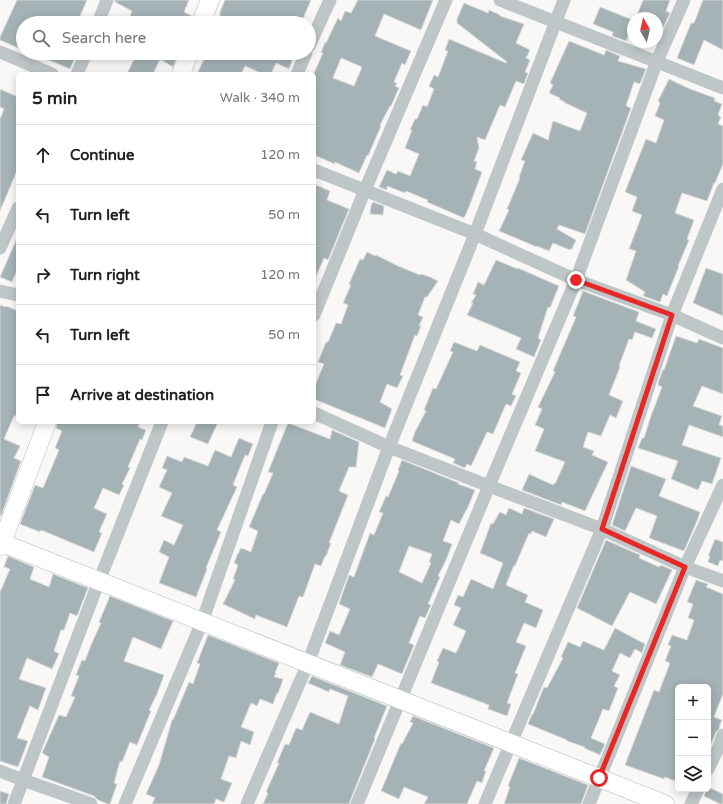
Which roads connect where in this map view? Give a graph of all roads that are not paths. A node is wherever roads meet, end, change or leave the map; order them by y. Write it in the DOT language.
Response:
graph roads {
  1 [pos="108,0"];
  2 [pos="210,0"];
  3 [pos="330,0"];
  4 [pos="446,0"];
  5 [pos="500,0"];
  6 [pos="564,0"];
  7 [pos="684,0"];
  8 [pos="101,16"];
  9 [pos="204,16"];
  10 [pos="555,21"];
  11 [pos="316,31"];
  12 [pos="0,52"];
  13 [pos="16,59"];
  14 [pos="19,60"];
  15 [pos="83,60"];
  16 [pos="186,60"];
  17 [pos="303,60"];
  18 [pos="657,61"];
  19 [pos="47,72"];
  20 [pos="78,72"];
  21 [pos="182,72"];
  22 [pos="298,72"];
  23 [pos="723,88"];
  24 [pos="316,171"];
  25 [pos="723,189"];
  26 [pos="365,190"];
  27 [pos="16,212"];
  28 [pos="476,234"];
  29 [pos="0,248"];
  30 [pos="576,280"];
  31 [pos="0,291"];
  32 [pos="16,295"];
  33 [pos="316,310"];
  34 [pos="672,315"];
  35 [pos="723,338"];
  36 [pos="316,414"];
  37 [pos="46,424"];
  38 [pos="161,424"];
  39 [pos="271,424"];
  40 [pos="389,447"];
  41 [pos="723,485"];
  42 [pos="489,486"];
  43 [pos="602,529"];
  44 [pos="1,544"];
  45 [pos="685,567"];
  46 [pos="99,581"];
  47 [pos="723,581"];
  48 [pos="202,622"];
  49 [pos="308,663"];
  50 [pos="400,700"];
  51 [pos="723,735"];
  52 [pos="511,744"];
  53 [pos="711,763"];
  54 [pos="0,771"];
  55 [pos="599,778"];
  56 [pos="23,780"];
  57 [pos="697,792"];
  58 [pos="14,804"];
  59 [pos="91,804"];
  60 [pos="125,804"];
  61 [pos="248,804"];
  62 [pos="357,804"];
  63 [pos="485,804"];
  64 [pos="589,804"];
  65 [pos="665,804"];
  66 [pos="691,804"];
  1 -- 8 [label="street"];
  2 -- 9 [label="street"];
  3 -- 11 [label="street"];
  4 -- 26 [label="street"];
  5 -- 10 [label="street"];
  6 -- 10 [label="street"];
  7 -- 18 [label="street"];
  10 -- 18 [label="street"];
  10 -- 28 [label="street"];
  12 -- 13 [label="street"];
  14 -- 19 [label="street"];
  15 -- 20 [label="street"];
  16 -- 21 [label="street"];
  17 -- 22 [label="street"];
  18 -- 23 [label="street"];
  18 -- 30 [label="street"];
  24 -- 26 [label="street"];
  25 -- 34 [label="street"];
  26 -- 28 [label="street"];
  26 -- 33 [label="street"];
  27 -- 29 [label="street"];
  28 -- 30 [label="street"];
  28 -- 40 [label="street"];
  30 -- 34 [label="street"];
  30 -- 42 [label="street"];
  31 -- 32 [label="street"];
  34 -- 35 [label="street"];
  34 -- 43 [label="street"];
  36 -- 40 [label="street"];
  37 -- 44 [label="street"];
  38 -- 46 [label="street"];
  39 -- 48 [label="street"];
  40 -- 42 [label="street"];
  40 -- 49 [label="street"];
  41 -- 45 [label="street"];
  42 -- 43 [label="street"];
  42 -- 50 [label="street"];
  43 -- 45 [label="street"];
  43 -- 52 [label="street"];
  44 -- 46 [label="street"];
  45 -- 47 [label="street"];
  45 -- 55 [label="street"];
  46 -- 48 [label="street"];
  46 -- 56 [label="street"];
  48 -- 49 [label="street"];
  48 -- 60 [label="street"];
  49 -- 50 [label="street"];
  49 -- 61 [label="street"];
  50 -- 52 [label="street"];
  50 -- 62 [label="street"];
  51 -- 53 [label="street"];
  52 -- 55 [label="street"];
  52 -- 63 [label="street"];
  54 -- 56 [label="street"];
  55 -- 64 [label="street"];
  55 -- 65 [label="street"];
  56 -- 58 [label="street"];
  56 -- 59 [label="street"];
  57 -- 66 [label="street"];
}
